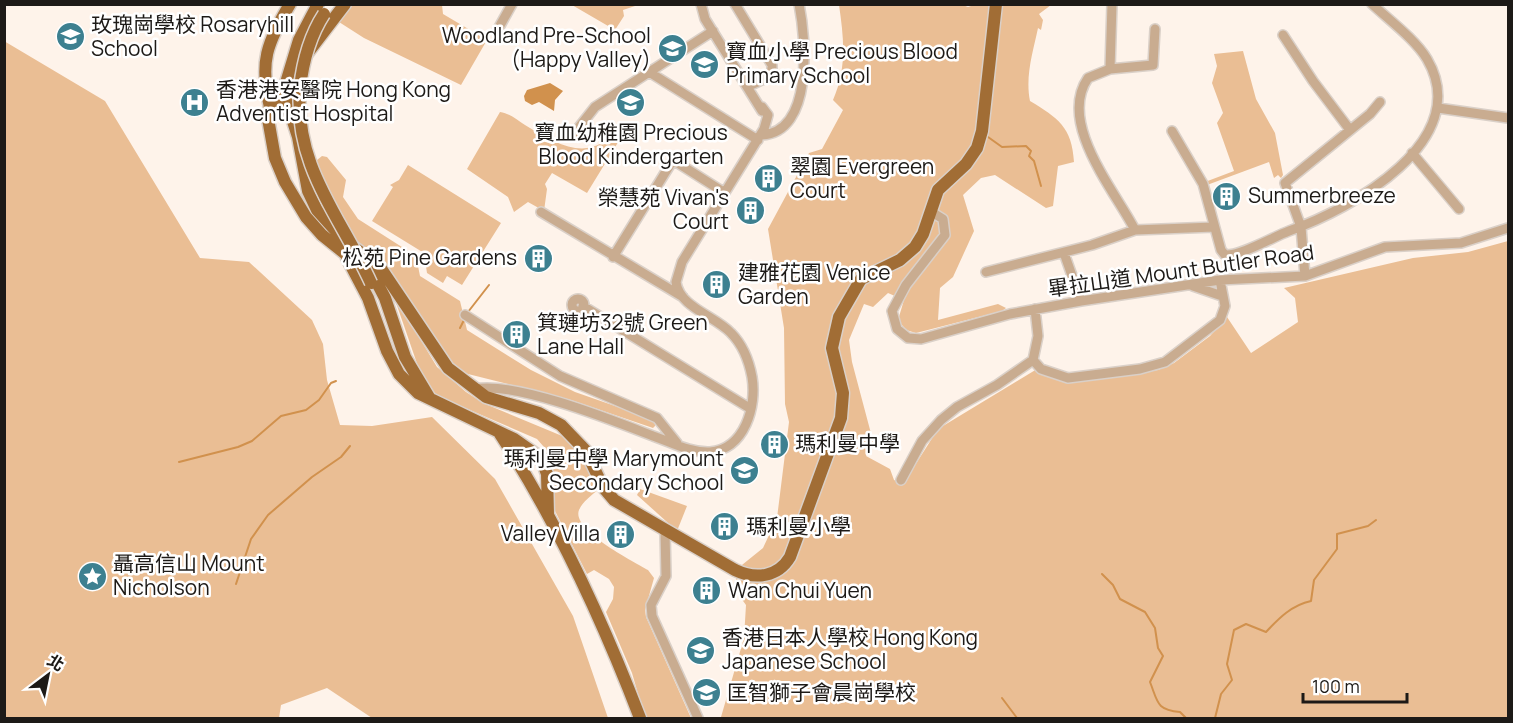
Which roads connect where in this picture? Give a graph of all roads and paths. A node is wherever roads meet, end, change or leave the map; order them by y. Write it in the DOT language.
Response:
graph roads {
  1 [pos="290,4"];
  2 [pos="318,4"];
  3 [pos="330,4"];
  4 [pos="345,4"];
  5 [pos="512,4"];
  6 [pos="701,4"];
  7 [pos="735,4"];
  8 [pos="799,4"];
  9 [pos="996,4"];
  10 [pos="1112,4"];
  11 [pos="1372,4"];
  12 [pos="1155,29"];
  13 [pos="497,31"];
  14 [pos="713,31"];
  15 [pos="1283,34"];
  16 [pos="1110,69"];
  17 [pos="649,72"];
  18 [pos="284,84"];
  19 [pos="748,86"];
  20 [pos="1380,102"];
  21 [pos="1438,108"];
  22 [pos="280,115"];
  23 [pos="1509,118"];
  24 [pos="1350,130"];
  25 [pos="1172,131"];
  26 [pos="572,136"];
  27 [pos="759,138"];
  28 [pos="1412,153"];
  29 [pos="725,193"];
  30 [pos="1459,209"];
  31 [pos="930,211"];
  32 [pos="541,212"];
  33 [pos="1214,227"];
  34 [pos="1300,227"];
  35 [pos="1509,228"];
  36 [pos="1135,230"];
  37 [pos="1065,253"];
  38 [pos="614,257"];
  39 [pos="986,272"];
  40 [pos="1305,276"];
  41 [pos="1220,280"];
  42 [pos="1188,285"];
  43 [pos="676,286"];
  44 [pos="662,287"];
  45 [pos="1222,296"];
  46 [pos="683,298"];
  47 [pos="1080,301"];
  48 [pos="583,306"];
  49 [pos="1035,309"];
  50 [pos="467,317"];
  51 [pos="1033,360"];
  52 [pos="475,389"];
  53 [pos="727,395"];
  54 [pos="753,395"];
  55 [pos="429,397"];
  56 [pos="751,410"];
  57 [pos="655,417"];
  58 [pos="500,434"];
  59 [pos="656,436"];
  60 [pos="681,447"];
  61 [pos="547,474"];
  62 [pos="901,480"];
  63 [pos="532,483"];
  64 [pos="549,514"];
  65 [pos="665,531"];
  66 [pos="640,718"];
  67 [pos="698,718"];
  1 -- 22 [label="main road"];
  2 -- 18 [label="main road"];
  3 -- 55 [label="main road, bridge"];
  4 -- 18 [label="main road"];
  5 -- 13 [label="street"];
  6 -- 14 [label="street"];
  7 -- 19 [label="street"];
  8 -- 27 [label="street"];
  9 -- 31 [label="main road"];
  10 -- 16 [label="street"];
  11 -- 21 [label="street"];
  12 -- 16 [label="street"];
  14 -- 17 [label="street"];
  14 -- 19 [label="street"];
  15 -- 24 [label="street"];
  16 -- 36 [label="street"];
  17 -- 26 [label="street"];
  17 -- 27 [label="street"];
  18 -- 22 [label="main road"];
  19 -- 27 [label="street"];
  20 -- 24 [label="street"];
  21 -- 23 [label="street"];
  21 -- 28 [label="street"];
  22 -- 52 [label="main road"];
  22 -- 55 [label="main road"];
  24 -- 34 [label="street"];
  25 -- 33 [label="street"];
  27 -- 29 [label="street"];
  28 -- 30 [label="street"];
  28 -- 34 [label="street"];
  29 -- 38 [label="street"];
  29 -- 43 [label="street"];
  31 -- 49 [label="street, 畢拉山道 Mount Butler Road"];
  31 -- 65 [label="main road"];
  32 -- 38 [label="street"];
  33 -- 34 [label="street"];
  33 -- 36 [label="street"];
  34 -- 40 [label="street"];
  35 -- 40 [label="street, 畢拉山道 Mount Butler Road"];
  36 -- 37 [label="street"];
  37 -- 39 [label="street"];
  37 -- 47 [label="street"];
  38 -- 44 [label="street"];
  40 -- 41 [label="street, 畢拉山道 Mount Butler Road"];
  41 -- 42 [label="street, 畢拉山道 Mount Butler Road"];
  41 -- 45 [label="street"];
  42 -- 45 [label="street"];
  42 -- 47 [label="street, 畢拉山道 Mount Butler Road"];
  43 -- 44 [label="street"];
  43 -- 46 [label="street"];
  44 -- 46 [label="street"];
  45 -- 51 [label="street"];
  46 -- 54 [label="street"];
  47 -- 49 [label="street, 畢拉山道 Mount Butler Road"];
  48 -- 53 [label="street"];
  49 -- 51 [label="street"];
  50 -- 57 [label="street"];
  51 -- 62 [label="street"];
  52 -- 59 [label="street"];
  52 -- 65 [label="main road"];
  53 -- 54 [label="street"];
  53 -- 56 [label="street"];
  54 -- 56 [label="street"];
  55 -- 58 [label="main road"];
  56 -- 60 [label="street"];
  57 -- 59 [label="street"];
  57 -- 60 [label="street"];
  58 -- 61 [label="main road"];
  58 -- 63 [label="main road"];
  59 -- 60 [label="street"];
  61 -- 63 [label="main road"];
  61 -- 64 [label="main road"];
  63 -- 64 [label="main road"];
  64 -- 66 [label="main road"];
  65 -- 67 [label="street"];
}
